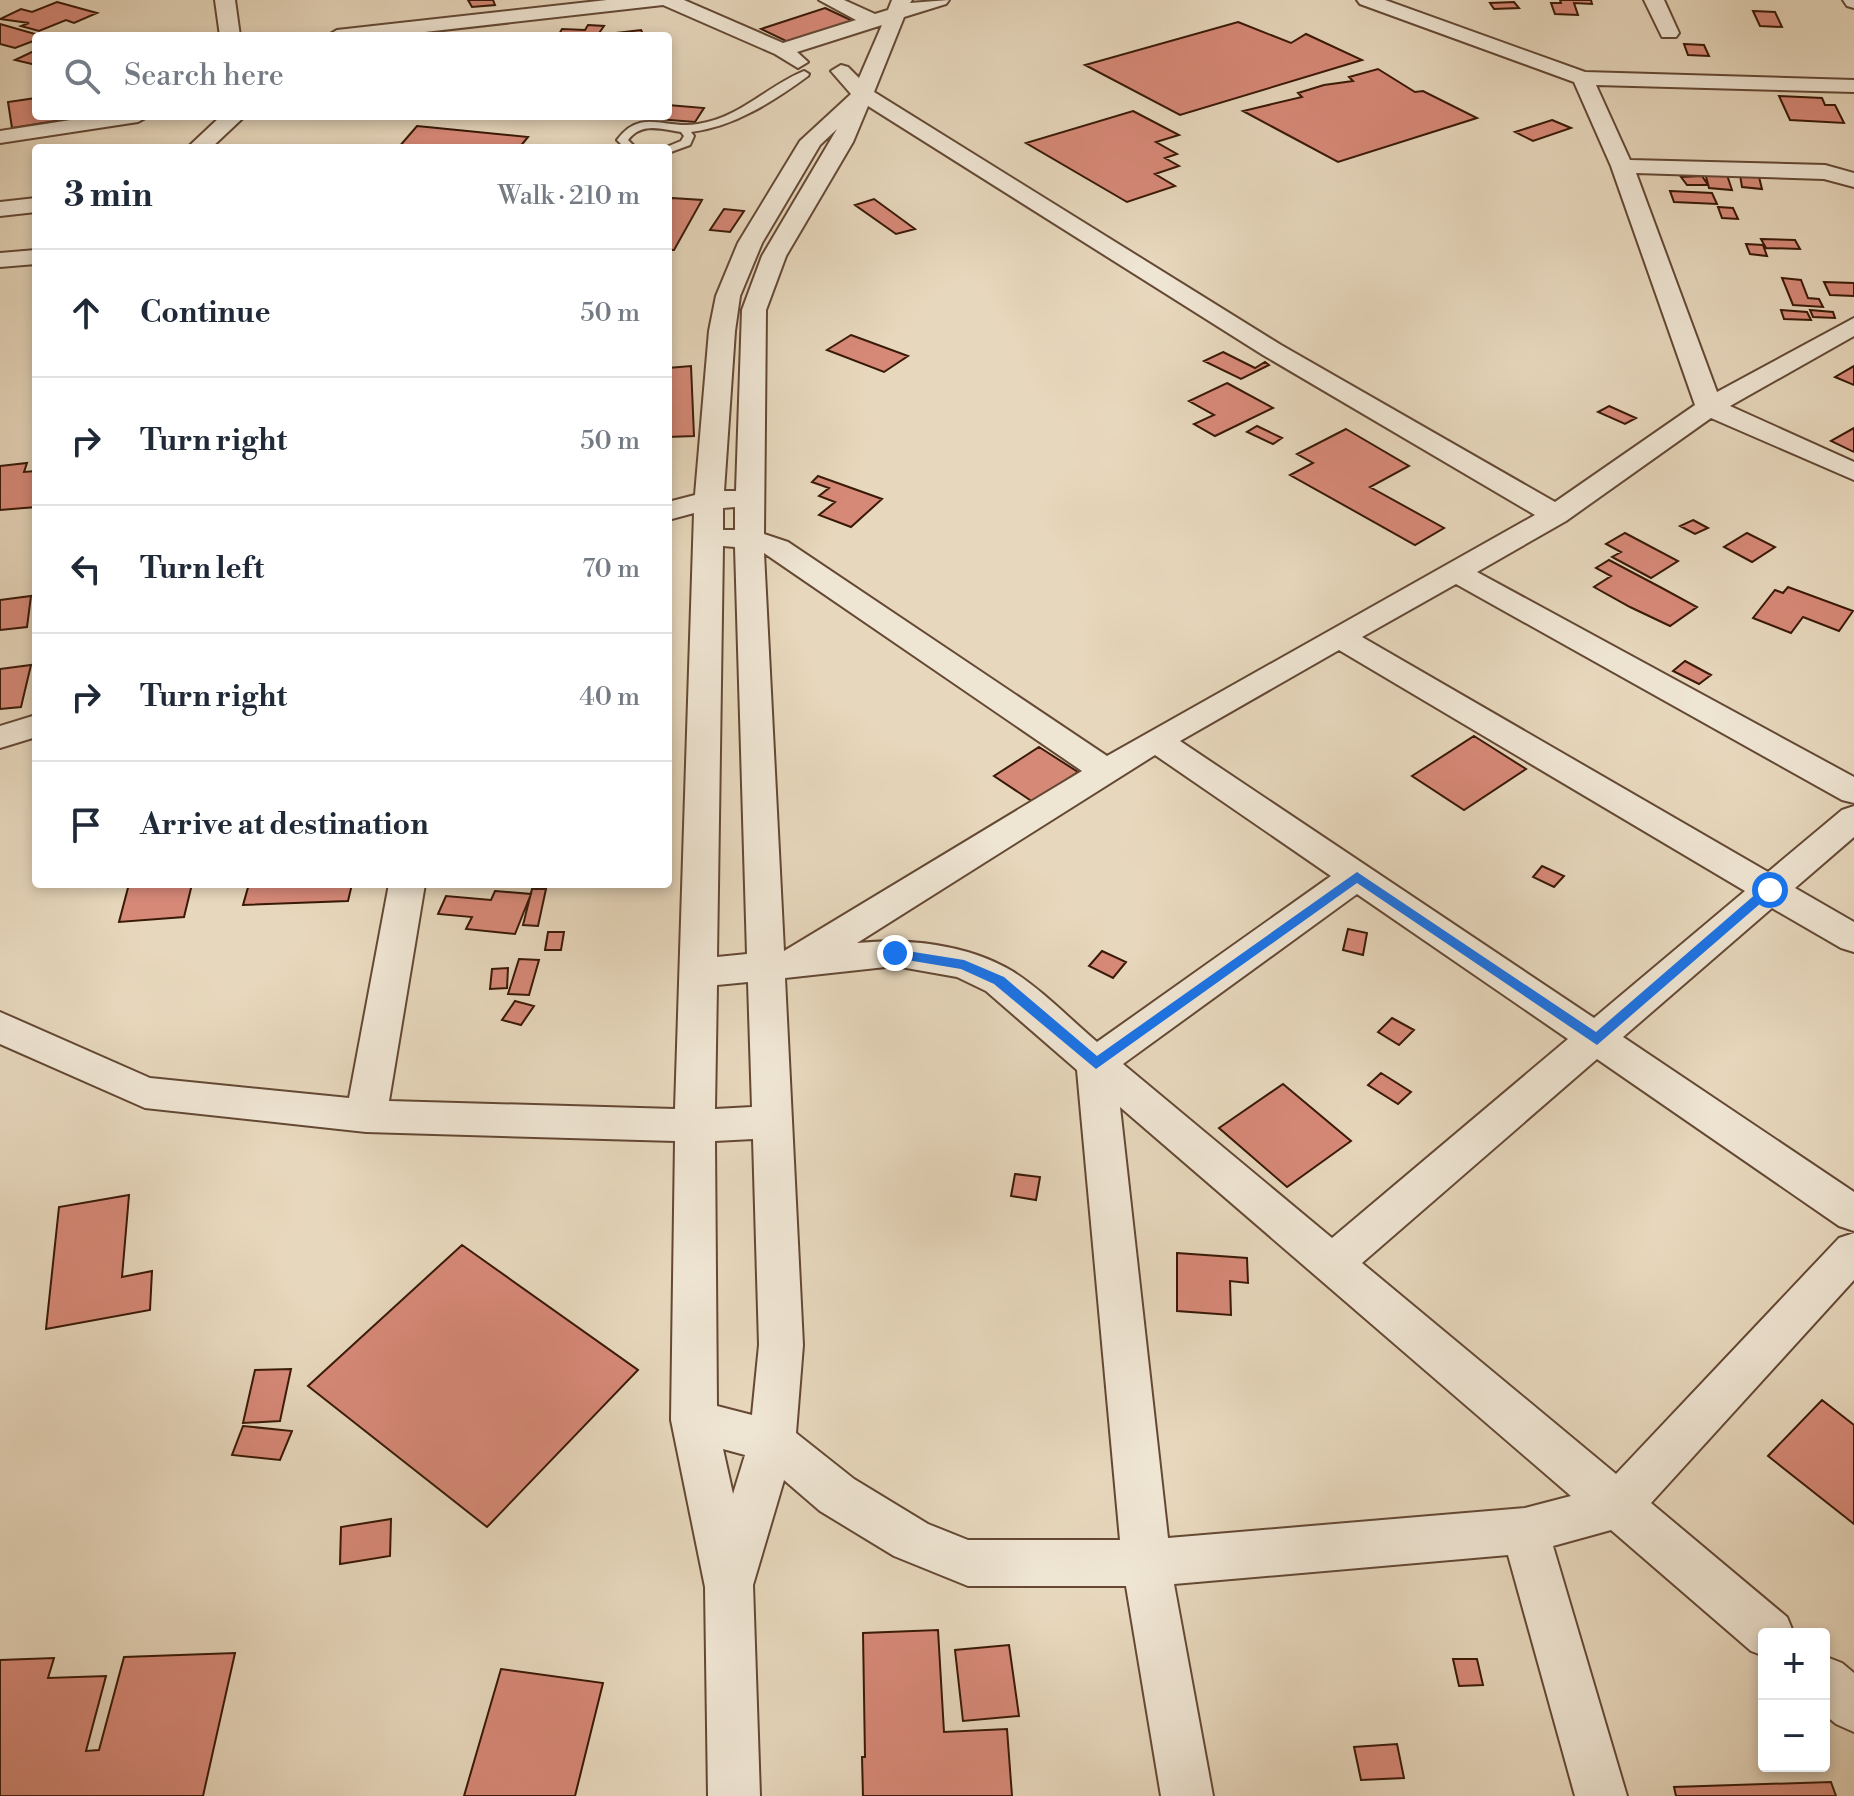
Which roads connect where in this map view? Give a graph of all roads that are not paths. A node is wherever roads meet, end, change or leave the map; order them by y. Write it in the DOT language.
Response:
graph roads {
  1 [pos="225,0"];
  2 [pos="658,0"];
  3 [pos="668,0"];
  4 [pos="829,0"];
  5 [pos="939,0"];
  6 [pos="1367,0"];
  7 [pos="1654,0"];
  8 [pos="514,8"];
  9 [pos="890,12"];
  10 [pos="847,29"];
  11 [pos="229,32"];
  12 [pos="362,32"];
  13 [pos="523,32"];
  14 [pos="1669,33"];
  15 [pos="885,43"];
  16 [pos="799,61"];
  17 [pos="850,78"];
  18 [pos="1583,78"];
  19 [pos="1854,86"];
  20 [pos="112,120"];
  21 [pos="230,120"];
  22 [pos="684,129"];
  23 [pos="0,137"];
  24 [pos="202,144"];
  25 [pos="626,144"];
  26 [pos="672,148"];
  27 [pos="1622,166"];
  28 [pos="1854,180"];
  29 [pos="32,205"];
  30 [pos="0,209"];
  31 [pos="32,257"];
  32 [pos="0,260"];
  33 [pos="1854,326"];
  34 [pos="1709,407"];
  35 [pos="1854,472"];
  36 [pos="750,498"];
  37 [pos="709,500"];
  38 [pos="672,510"];
  39 [pos="1556,515"];
  40 [pos="706,538"];
  41 [pos="749,539"];
  42 [pos="1456,572"];
  43 [pos="1339,637"];
  44 [pos="32,727"];
  45 [pos="0,737"];
  46 [pos="1156,740"];
  47 [pos="1106,771"];
  48 [pos="1854,792"];
  49 [pos="1854,818"];
  50 [pos="1357,876"];
  51 [pos="406,888"];
  52 [pos="1770,890"];
  53 [pos="1854,939"];
  54 [pos="780,966"];
  55 [pos="698,973"];
  56 [pos="0,1027"];
  57 [pos="1597,1039"];
  58 [pos="1096,1063"];
  59 [pos="366,1116"];
  60 [pos="774,1122"];
  61 [pos="695,1126"];
  62 [pos="1854,1214"];
  63 [pos="1854,1251"];
  64 [pos="1332,1263"];
  65 [pos="694,1420"];
  66 [pos="772,1442"];
  67 [pos="1617,1506"];
  68 [pos="1525,1531"];
  69 [pos="1146,1563"];
  70 [pos="729,1587"];
  71 [pos="1762,1628"];
  72 [pos="1830,1686"];
  73 [pos="1854,1706"];
  74 [pos="734,1796"];
  75 [pos="1187,1796"];
  76 [pos="1601,1796"];
  1 -- 11 [label="street"];
  2 -- 8 [label="street"];
  3 -- 16 [label="street"];
  4 -- 9 [label="street"];
  5 -- 9 [label="street"];
  6 -- 18 [label="street"];
  7 -- 14 [label="street"];
  8 -- 12 [label="street"];
  8 -- 13 [label="street"];
  9 -- 10 [label="street"];
  9 -- 15 [label="street"];
  10 -- 16 [label="street"];
  10 -- 16 [label="street"];
  15 -- 17 [label="street"];
  15 -- 17 [label="street"];
  16 -- 17 [label="street"];
  16 -- 22 [label="lane"];
  17 -- 36 [label="street"];
  17 -- 37 [label="street"];
  17 -- 39 [label="street"];
  18 -- 19 [label="street"];
  18 -- 27 [label="street"];
  20 -- 23 [label="street"];
  21 -- 24 [label="street"];
  22 -- 25 [label="lane"];
  22 -- 26 [label="lane"];
  27 -- 28 [label="street"];
  27 -- 34 [label="street"];
  29 -- 30 [label="street"];
  31 -- 32 [label="street"];
  33 -- 34 [label="street"];
  34 -- 35 [label="street"];
  34 -- 39 [label="street"];
  36 -- 37 [label="street"];
  36 -- 41 [label="street"];
  37 -- 38 [label="street"];
  37 -- 40 [label="street"];
  39 -- 42 [label="street"];
  40 -- 41 [label="street"];
  40 -- 55 [label="street"];
  41 -- 47 [label="street"];
  41 -- 54 [label="street"];
  42 -- 43 [label="street"];
  42 -- 48 [label="street"];
  43 -- 46 [label="street"];
  43 -- 52 [label="street"];
  44 -- 45 [label="street"];
  46 -- 47 [label="street"];
  46 -- 50 [label="street"];
  47 -- 54 [label="street"];
  49 -- 52 [label="street"];
  50 -- 57 [label="street"];
  50 -- 58 [label="street"];
  51 -- 59 [label="street"];
  52 -- 53 [label="street"];
  52 -- 57 [label="street"];
  54 -- 55 [label="street"];
  54 -- 58 [label="street"];
  54 -- 60 [label="street"];
  55 -- 61 [label="street"];
  56 -- 59 [label="street"];
  57 -- 62 [label="street"];
  57 -- 64 [label="street"];
  58 -- 64 [label="street"];
  58 -- 69 [label="street"];
  59 -- 61 [label="street"];
  60 -- 61 [label="street"];
  60 -- 66 [label="street"];
  61 -- 65 [label="street"];
  63 -- 67 [label="street"];
  64 -- 67 [label="street"];
  65 -- 66 [label="street"];
  65 -- 70 [label="street"];
  66 -- 69 [label="street"];
  66 -- 70 [label="street"];
  67 -- 68 [label="street"];
  67 -- 71 [label="street"];
  68 -- 69 [label="street"];
  68 -- 76 [label="street"];
  69 -- 75 [label="street"];
  70 -- 74 [label="street"];
  72 -- 73 [label="street"];
}
